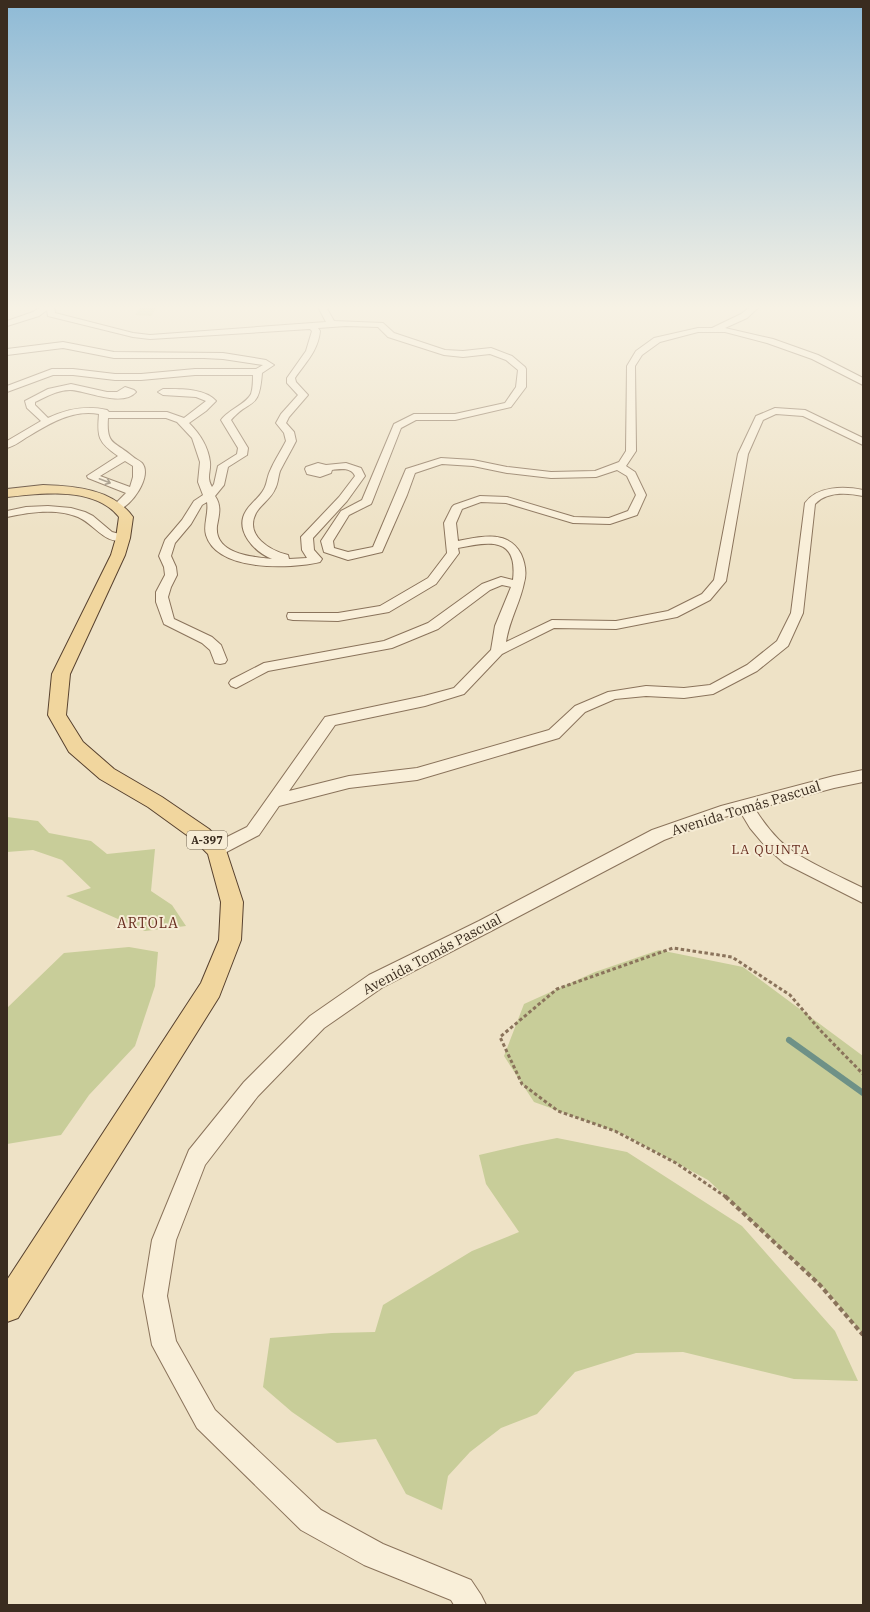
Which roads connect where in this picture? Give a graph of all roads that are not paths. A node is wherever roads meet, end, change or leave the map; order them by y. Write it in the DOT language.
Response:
graph roads {
  1 [pos="30,380"];
  2 [pos="258,380"];
  3 [pos="291,380"];
  4 [pos="521,380"];
  5 [pos="631,380"];
  6 [pos="7,389"];
  7 [pos="163,392"];
  8 [pos="121,393"];
  9 [pos="104,415"];
  10 [pos="47,422"];
  11 [pos="183,423"];
  12 [pos="863,442"];
  13 [pos="7,445"];
  14 [pos="126,456"];
  15 [pos="618,466"];
  16 [pos="326,468"];
  17 [pos="133,492"];
  18 [pos="7,493"];
  19 [pos="863,493"];
  20 [pos="209,496"];
  21 [pos="118,507"];
  22 [pos="7,514"];
  23 [pos="123,538"];
  24 [pos="452,546"];
  25 [pos="311,557"];
  26 [pos="518,585"];
  27 [pos="293,616"];
  28 [pos="497,651"];
  29 [pos="220,660"];
  30 [pos="236,683"];
  31 [pos="863,776"];
  32 [pos="274,801"];
  33 [pos="746,806"];
  34 [pos="217,850"];
  35 [pos="863,896"];
  36 [pos="7,1306"];
  37 [pos="471,1605"];
  1 -- 6 [label="street"];
  2 -- 20 [label="street"];
  3 -- 25 [label="street"];
  4 -- 15 [label="street"];
  5 -- 15 [label="street"];
  7 -- 11 [label="street"];
  8 -- 10 [label="street"];
  9 -- 10 [label="street"];
  9 -- 11 [label="street"];
  9 -- 14 [label="street"];
  10 -- 13 [label="street"];
  11 -- 20 [label="street"];
  12 -- 28 [label="street"];
  14 -- 17 [label="street"];
  14 -- 17 [label="street, one-way"];
  15 -- 24 [label="street"];
  16 -- 25 [label="street"];
  17 -- 21 [label="street"];
  18 -- 21 [label="main road"];
  19 -- 32 [label="street"];
  20 -- 25 [label="street"];
  20 -- 29 [label="street"];
  21 -- 23 [label="main road, A-397"];
  22 -- 23 [label="street"];
  23 -- 34 [label="main road, A-397"];
  24 -- 26 [label="street"];
  24 -- 27 [label="street"];
  26 -- 28 [label="street"];
  26 -- 30 [label="street"];
  28 -- 32 [label="street"];
  31 -- 33 [label="street, Avenida Tomás Pascual"];
  32 -- 34 [label="street"];
  33 -- 35 [label="street"];
  33 -- 37 [label="street, Avenida Tomás Pascual"];
  34 -- 36 [label="main road, A-397"];
}
